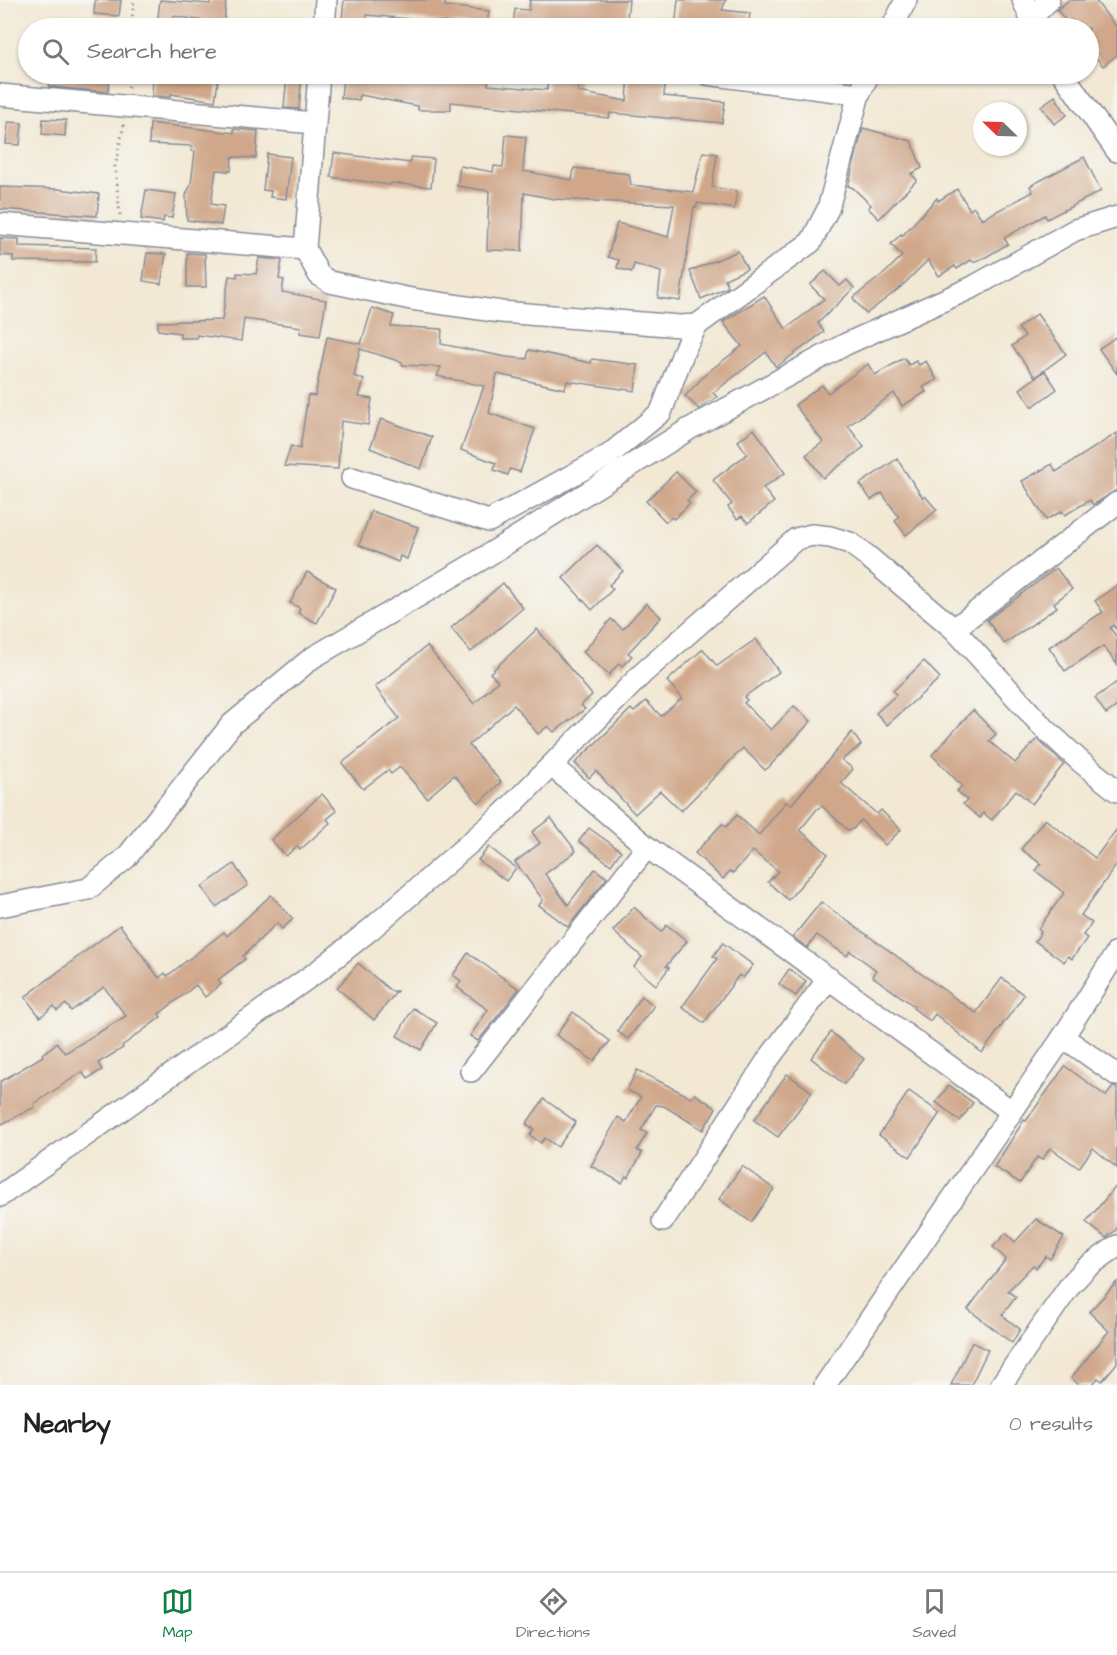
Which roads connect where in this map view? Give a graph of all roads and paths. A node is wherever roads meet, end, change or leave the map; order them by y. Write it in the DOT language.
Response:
graph roads {
  1 [pos="134,0"];
  2 [pos="326,0"];
  3 [pos="906,0"];
  4 [pos="1049,0"];
  5 [pos="1029,16"];
  6 [pos="132,18"];
  7 [pos="325,18"];
  8 [pos="896,18"];
  9 [pos="128,84"];
  10 [pos="319,84"];
  11 [pos="783,84"];
  12 [pos="864,84"];
  13 [pos="1070,84"];
  14 [pos="859,94"];
  15 [pos="0,95"];
  16 [pos="128,107"];
  17 [pos="314,123"];
  18 [pos="1117,151"];
  19 [pos="1117,217"];
  20 [pos="0,224"];
  21 [pos="123,234"];
  22 [pos="305,249"];
  23 [pos="697,325"];
  24 [pos="352,477"];
  25 [pos="1117,503"];
  26 [pos="954,629"];
  27 [pos="552,766"];
  28 [pos="1117,791"];
  29 [pos="647,847"];
  30 [pos="0,906"];
  31 [pos="1117,952"];
  32 [pos="829,978"];
  33 [pos="1063,1037"];
  34 [pos="471,1071"];
  35 [pos="1117,1076"];
  36 [pos="1011,1111"];
  37 [pos="0,1196"];
  38 [pos="663,1221"];
  39 [pos="1117,1246"];
  40 [pos="825,1385"];
  41 [pos="1002,1385"];
  1 -- 6 [label="path"];
  2 -- 7 [label="street"];
  3 -- 8 [label="street"];
  4 -- 5 [label="street"];
  9 -- 16 [label="path"];
  10 -- 17 [label="street"];
  11 -- 14 [label="street"];
  12 -- 14 [label="street"];
  13 -- 18 [label="street"];
  14 -- 23 [label="street"];
  15 -- 16 [label="street"];
  16 -- 17 [label="street"];
  16 -- 21 [label="path"];
  17 -- 22 [label="street"];
  19 -- 30 [label="street"];
  20 -- 21 [label="street"];
  21 -- 22 [label="street"];
  22 -- 23 [label="street"];
  23 -- 24 [label="street"];
  25 -- 26 [label="street"];
  26 -- 27 [label="street"];
  26 -- 28 [label="street"];
  27 -- 29 [label="street"];
  27 -- 37 [label="street"];
  29 -- 32 [label="street"];
  29 -- 34 [label="street"];
  31 -- 33 [label="street"];
  32 -- 36 [label="street"];
  32 -- 38 [label="street"];
  33 -- 35 [label="street"];
  33 -- 36 [label="street"];
  36 -- 40 [label="street"];
  39 -- 41 [label="street"];
}
